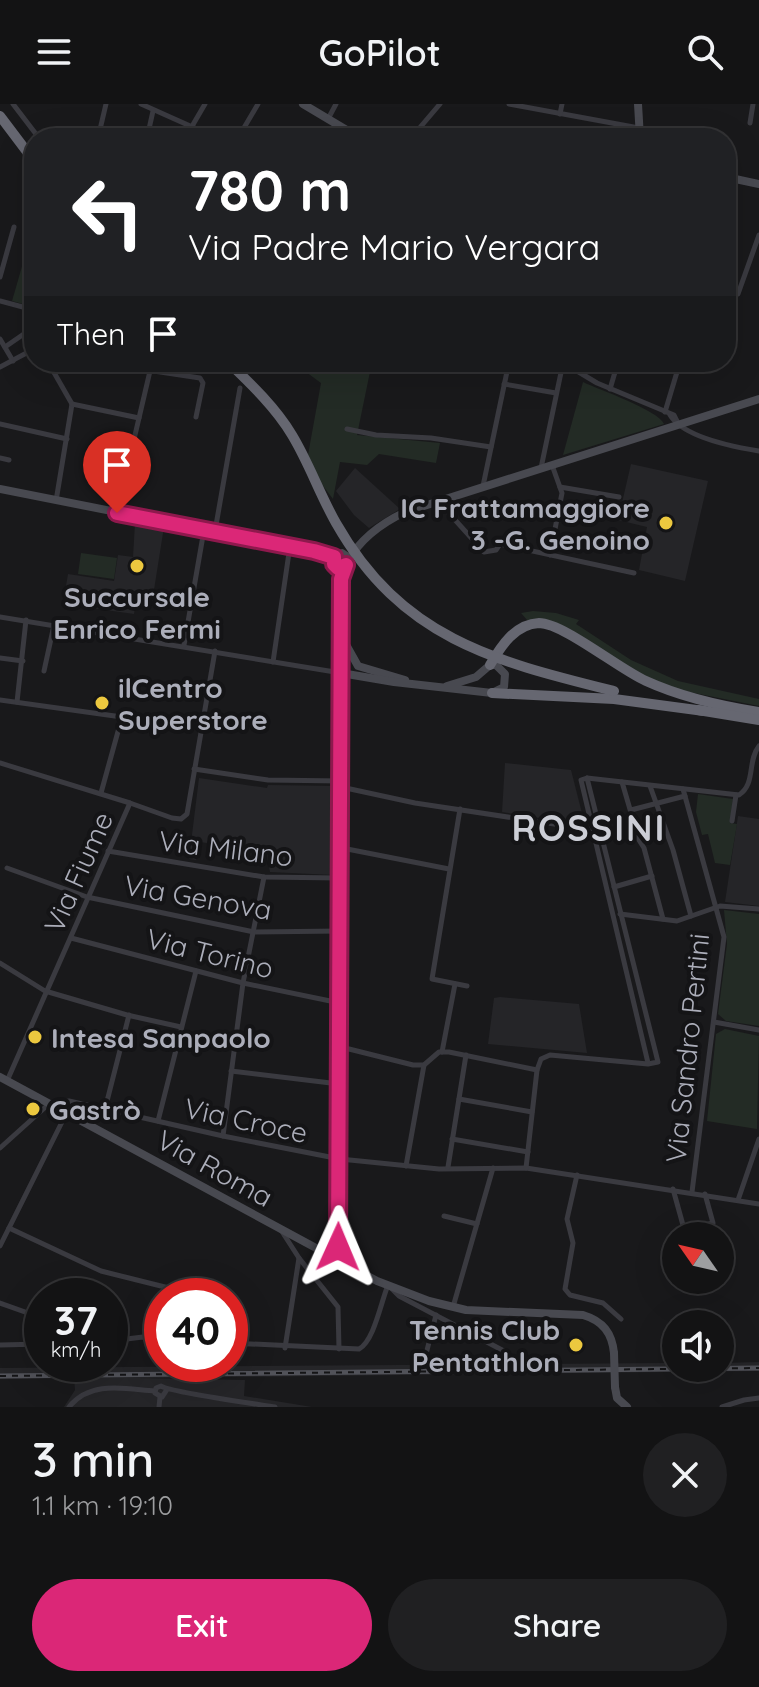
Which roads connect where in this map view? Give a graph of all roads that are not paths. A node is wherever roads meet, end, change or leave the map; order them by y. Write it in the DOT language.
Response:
graph roads {
  1 [pos="13,104"];
  2 [pos="106,104"];
  3 [pos="141,104"];
  4 [pos="205,104"];
  5 [pos="258,104"];
  6 [pos="303,104"];
  7 [pos="336,104"];
  8 [pos="440,104"];
  9 [pos="509,104"];
  10 [pos="562,104"];
  11 [pos="638,104"];
  12 [pos="753,104"];
  13 [pos="153,111"];
  14 [pos="560,114"];
  15 [pos="0,116"];
  16 [pos="328,119"];
  17 [pos="750,123"];
  18 [pos="31,128"];
  19 [pos="100,128"];
  20 [pos="149,128"];
  21 [pos="192,128"];
  22 [pos="194,128"];
  23 [pos="244,128"];
  24 [pos="343,128"];
  25 [pos="420,128"];
  26 [pos="639,128"];
  27 [pos="24,148"];
  28 [pos="736,179"];
  29 [pos="759,184"];
  30 [pos="14,227"];
  31 [pos="759,235"];
  32 [pos="0,277"];
  33 [pos="738,294"];
  34 [pos="0,301"];
  35 [pos="24,307"];
  36 [pos="24,334"];
  37 [pos="0,339"];
  38 [pos="5,347"];
  39 [pos="24,355"];
  40 [pos="13,361"];
  41 [pos="0,367"];
  42 [pos="54,372"];
  43 [pos="150,372"];
  44 [pos="157,372"];
  45 [pos="238,372"];
  46 [pos="507,372"];
  47 [pos="560,372"];
  48 [pos="582,372"];
  49 [pos="615,372"];
  50 [pos="678,372"];
  51 [pos="504,384"];
  52 [pos="240,388"];
  53 [pos="610,389"];
  54 [pos="556,393"];
  55 [pos="759,399"];
  56 [pos="72,404"];
  57 [pos="668,413"];
  58 [pos="196,417"];
  59 [pos="139,418"];
  60 [pos="0,424"];
  61 [pos="679,425"];
  62 [pos="347,429"];
  63 [pos="67,439"];
  64 [pos="491,447"];
  65 [pos="759,451"];
  66 [pos="0,458"];
  67 [pos="9,460"];
  68 [pos="552,465"];
  69 [pos="540,469"];
  70 [pos="483,486"];
  71 [pos="560,487"];
  72 [pos="0,489"];
  73 [pos="619,497"];
  74 [pos="56,501"];
  75 [pos="438,501"];
  76 [pos="117,513"];
  77 [pos="204,530"];
  78 [pos="214,532"];
  79 [pos="290,546"];
  80 [pos="550,555"];
  81 [pos="341,561"];
  82 [pos="634,573"];
  83 [pos="0,617"];
  84 [pos="26,620"];
  85 [pos="54,625"];
  86 [pos="341,634"];
  87 [pos="184,645"];
  88 [pos="215,651"];
  89 [pos="0,658"];
  90 [pos="23,661"];
  91 [pos="273,662"];
  92 [pos="490,665"];
  93 [pos="44,671"];
  94 [pos="341,673"];
  95 [pos="421,685"];
  96 [pos="447,686"];
  97 [pos="492,693"];
  98 [pos="0,700"];
  99 [pos="17,702"];
  100 [pos="704,711"];
  101 [pos="759,712"];
  102 [pos="743,714"];
  103 [pos="759,721"];
  104 [pos="759,746"];
  105 [pos="0,763"];
  106 [pos="194,769"];
  107 [pos="584,779"];
  108 [pos="622,782"];
  109 [pos="341,784"];
  110 [pos="650,786"];
  111 [pos="101,793"];
  112 [pos="684,793"];
  113 [pos="736,795"];
  114 [pos="130,803"];
  115 [pos="657,804"];
  116 [pos="460,809"];
  117 [pos="631,810"];
  118 [pos="732,821"];
  119 [pos="592,830"];
  120 [pos="600,831"];
  121 [pos="341,848"];
  122 [pos="108,851"];
  123 [pos="7,868"];
  124 [pos="450,869"];
  125 [pos="611,874"];
  126 [pos="604,876"];
  127 [pos="652,876"];
  128 [pos="264,877"];
  129 [pos="340,878"];
  130 [pos="614,887"];
  131 [pos="606,888"];
  132 [pos="87,897"];
  133 [pos="716,909"];
  134 [pos="759,909"];
  135 [pos="621,914"];
  136 [pos="613,915"];
  137 [pos="691,916"];
  138 [pos="663,919"];
  139 [pos="340,931"];
  140 [pos="254,932"];
  141 [pos="71,938"];
  142 [pos="0,963"];
  143 [pos="196,971"];
  144 [pos="243,983"];
  145 [pos="455,984"];
  146 [pos="467,986"];
  147 [pos="45,991"];
  148 [pos="340,1003"];
  149 [pos="129,1015"];
  150 [pos="714,1022"];
  151 [pos="181,1027"];
  152 [pos="759,1030"];
  153 [pos="340,1046"];
  154 [pos="442,1052"];
  155 [pos="466,1055"];
  156 [pos="648,1064"];
  157 [pos="424,1065"];
  158 [pos="537,1070"];
  159 [pos="231,1071"];
  160 [pos="4,1079"];
  161 [pos="339,1084"];
  162 [pos="459,1099"];
  163 [pos="50,1103"];
  164 [pos="105,1109"];
  165 [pos="67,1112"];
  166 [pos="532,1112"];
  167 [pos="158,1121"];
  168 [pos="223,1136"];
  169 [pos="452,1139"];
  170 [pos="759,1139"];
  171 [pos="0,1148"];
  172 [pos="528,1152"];
  173 [pos="340,1159"];
  174 [pos="406,1166"];
  175 [pos="448,1167"];
  176 [pos="493,1168"];
  177 [pos="526,1168"];
  178 [pos="577,1175"];
  179 [pos="673,1189"];
  180 [pos="692,1192"];
  181 [pos="705,1194"];
  182 [pos="738,1200"];
  183 [pos="759,1204"];
  184 [pos="444,1216"];
  185 [pos="682,1222"];
  186 [pos="713,1222"];
  187 [pos="477,1224"];
  188 [pos="9,1228"];
  189 [pos="281,1229"];
  190 [pos="0,1246"];
  191 [pos="299,1258"];
  192 [pos="336,1260"];
  193 [pos="144,1282"];
  194 [pos="388,1285"];
  195 [pos="0,1303"];
  196 [pos="452,1308"];
  197 [pos="24,1312"];
  198 [pos="436,1315"];
  199 [pos="621,1319"];
  200 [pos="24,1344"];
  201 [pos="0,1345"];
  202 [pos="248,1345"];
  203 [pos="285,1348"];
  204 [pos="339,1349"];
  205 [pos="504,1351"];
  206 [pos="425,1358"];
  207 [pos="155,1391"];
  208 [pos="166,1391"];
  209 [pos="160,1397"];
  210 [pos="759,1398"];
  211 [pos="69,1407"];
  212 [pos="159,1407"];
  213 [pos="275,1407"];
  214 [pos="627,1407"];
  215 [pos="722,1407"];
  1 -- 18 [label="street"];
  2 -- 19 [label="street"];
  3 -- 13 [label="street"];
  4 -- 22 [label="street"];
  5 -- 23 [label="street"];
  6 -- 16 [label="street"];
  7 -- 16 [label="street"];
  8 -- 25 [label="street"];
  9 -- 14 [label="street"];
  10 -- 14 [label="street"];
  11 -- 26 [label="street"];
  12 -- 17 [label="street"];
  13 -- 20 [label="street"];
  13 -- 21 [label="street"];
  14 -- 26 [label="street"];
  15 -- 27 [label="highway"];
  16 -- 24 [label="street"];
  28 -- 29 [label="street"];
  30 -- 32 [label="street"];
  31 -- 33 [label="street"];
  34 -- 35 [label="street"];
  36 -- 38 [label="street"];
  37 -- 38 [label="street"];
  38 -- 40 [label="street"];
  39 -- 40 [label="street"];
  40 -- 41 [label="street"];
  42 -- 56 [label="street"];
  43 -- 59 [label="street"];
  44 -- 58 [label="street"];
  45 -- 100 [label="highway, bridge"];
  46 -- 51 [label="street"];
  47 -- 54 [label="street"];
  48 -- 53 [label="street"];
  49 -- 53 [label="street"];
  50 -- 57 [label="street"];
  51 -- 54 [label="street"];
  51 -- 64 [label="street"];
  52 -- 78 [label="street"];
  53 -- 57 [label="street"];
  54 -- 69 [label="street"];
  55 -- 61 [label="street"];
  56 -- 59 [label="street"];
  56 -- 63 [label="street"];
  57 -- 61 [label="street"];
  59 -- 76 [label="street"];
  60 -- 63 [label="street"];
  61 -- 65 [label="street"];
  61 -- 68 [label="street"];
  62 -- 64 [label="street"];
  63 -- 74 [label="street"];
  64 -- 70 [label="street"];
  66 -- 67 [label="street"];
  68 -- 69 [label="street"];
  68 -- 71 [label="street"];
  69 -- 70 [label="street"];
  70 -- 75 [label="street"];
  71 -- 73 [label="street"];
  71 -- 80 [label="street"];
  72 -- 74 [label="street"];
  74 -- 76 [label="street"];
  75 -- 80 [label="street"];
  75 -- 81 [label="street"];
  76 -- 77 [label="street"];
  77 -- 78 [label="street"];
  77 -- 87 [label="street"];
  78 -- 79 [label="street"];
  79 -- 81 [label="street"];
  79 -- 91 [label="street"];
  80 -- 82 [label="street"];
  81 -- 86 [label="street"];
  83 -- 84 [label="street"];
  84 -- 85 [label="street"];
  84 -- 90 [label="street"];
  85 -- 87 [label="street"];
  85 -- 93 [label="street"];
  86 -- 94 [label="street"];
  86 -- 95 [label="street"];
  87 -- 88 [label="street"];
  88 -- 91 [label="street"];
  88 -- 106 [label="street"];
  89 -- 90 [label="street"];
  90 -- 99 [label="street"];
  91 -- 94 [label="street"];
  92 -- 96 [label="street"];
  92 -- 97 [label="street"];
  92 -- 102 [label="highway"];
  94 -- 95 [label="street"];
  94 -- 109 [label="street"];
  95 -- 96 [label="street"];
  96 -- 97 [label="street"];
  97 -- 100 [label="highway"];
  98 -- 99 [label="street"];
  99 -- 111 [label="street"];
  100 -- 102 [label="highway"];
  101 -- 102 [label="highway"];
  102 -- 103 [label="highway"];
  104 -- 113 [label="street"];
  105 -- 111 [label="street, Via Fiume"];
  106 -- 109 [label="street"];
  106 -- 114 [label="street"];
  107 -- 108 [label="street"];
  107 -- 119 [label="street"];
  107 -- 120 [label="street"];
  108 -- 110 [label="street"];
  108 -- 117 [label="street"];
  109 -- 116 [label="street"];
  109 -- 121 [label="street"];
  110 -- 112 [label="street"];
  110 -- 115 [label="street"];
  111 -- 114 [label="street, Via Fiume"];
  112 -- 113 [label="street"];
  112 -- 115 [label="street"];
  112 -- 133 [label="street, Via Sandro Pertini"];
  113 -- 118 [label="street"];
  114 -- 122 [label="street, Via Fiume"];
  115 -- 117 [label="street"];
  115 -- 137 [label="street"];
  116 -- 119 [label="street"];
  116 -- 124 [label="street"];
  117 -- 127 [label="street"];
  119 -- 120 [label="street"];
  119 -- 126 [label="street"];
  120 -- 125 [label="street"];
  121 -- 124 [label="street"];
  121 -- 129 [label="street"];
  122 -- 128 [label="street, Via Milano"];
  122 -- 132 [label="street, Via Fiume"];
  123 -- 132 [label="street, Via Genova"];
  124 -- 145 [label="street"];
  125 -- 126 [label="street"];
  125 -- 130 [label="street"];
  126 -- 131 [label="street"];
  127 -- 130 [label="street"];
  127 -- 138 [label="street"];
  128 -- 129 [label="street, Via Milano"];
  128 -- 140 [label="street"];
  129 -- 139 [label="street"];
  130 -- 131 [label="street"];
  130 -- 135 [label="street"];
  131 -- 136 [label="street"];
  132 -- 140 [label="street, Via Genova"];
  132 -- 141 [label="street, Via Fiume"];
  133 -- 134 [label="street"];
  133 -- 137 [label="street"];
  133 -- 150 [label="street, Via Sandro Pertini"];
  135 -- 136 [label="street"];
  135 -- 138 [label="street"];
  135 -- 156 [label="street"];
  136 -- 156 [label="street"];
  137 -- 138 [label="street"];
  139 -- 140 [label="street, Via Genova"];
  139 -- 148 [label="street"];
  140 -- 144 [label="street"];
  141 -- 143 [label="street, Via Torino"];
  141 -- 147 [label="street, Via Fiume"];
  142 -- 147 [label="street"];
  143 -- 144 [label="street, Via Torino"];
  143 -- 151 [label="street"];
  144 -- 148 [label="street, Via Torino"];
  144 -- 159 [label="street"];
  145 -- 146 [label="street"];
  145 -- 154 [label="street"];
  147 -- 149 [label="street"];
  147 -- 160 [label="street, Via Fiume"];
  148 -- 153 [label="street"];
  149 -- 151 [label="street"];
  149 -- 164 [label="street"];
  150 -- 152 [label="street"];
  150 -- 180 [label="street, Via Sandro Pertini"];
  151 -- 167 [label="street"];
  153 -- 157 [label="street"];
  153 -- 161 [label="street"];
  154 -- 155 [label="street"];
  154 -- 157 [label="street"];
  155 -- 158 [label="street"];
  155 -- 162 [label="street"];
  156 -- 158 [label="street"];
  157 -- 174 [label="street"];
  158 -- 166 [label="street"];
  159 -- 161 [label="street"];
  159 -- 168 [label="street"];
  160 -- 163 [label="street, Via Roma"];
  161 -- 173 [label="street"];
  162 -- 166 [label="street"];
  162 -- 169 [label="street"];
  163 -- 164 [label="street, Via Croce"];
  163 -- 165 [label="street, Via Roma"];
  163 -- 171 [label="street"];
  164 -- 167 [label="street, Via Croce"];
  165 -- 188 [label="street"];
  165 -- 189 [label="street, Via Roma"];
  166 -- 172 [label="street"];
  167 -- 168 [label="street, Via Croce"];
  168 -- 173 [label="street, Via Croce"];
  169 -- 172 [label="street"];
  169 -- 175 [label="street"];
  170 -- 182 [label="street"];
  172 -- 177 [label="street"];
  173 -- 174 [label="street, Via Croce"];
  173 -- 192 [label="street"];
  174 -- 175 [label="street, Via Croce"];
  175 -- 176 [label="street, Via Croce"];
  176 -- 177 [label="street, Via Croce"];
  176 -- 187 [label="street"];
  177 -- 178 [label="street, Via Croce"];
  178 -- 179 [label="street, Via Croce"];
  178 -- 199 [label="street"];
  179 -- 180 [label="street, Via Croce"];
  179 -- 185 [label="street"];
  180 -- 181 [label="street, Via Croce"];
  181 -- 182 [label="street, Via Croce"];
  181 -- 186 [label="street"];
  182 -- 183 [label="street, Via Croce"];
  184 -- 187 [label="street"];
  187 -- 196 [label="street"];
  188 -- 190 [label="street"];
  188 -- 193 [label="street"];
  189 -- 191 [label="street"];
  189 -- 192 [label="street, Via Roma"];
  191 -- 203 [label="street"];
  191 -- 204 [label="street"];
  192 -- 194 [label="street, Via Roma"];
  194 -- 196 [label="street, Via Roma"];
  194 -- 198 [label="street"];
  194 -- 204 [label="street"];
  195 -- 197 [label="street"];
  196 -- 214 [label="street, Via Roma, bridge"];
  198 -- 205 [label="street"];
  198 -- 206 [label="street"];
  200 -- 201 [label="street"];
  202 -- 203 [label="street"];
  203 -- 204 [label="street"];
  207 -- 208 [label="street"];
  207 -- 209 [label="street"];
  207 -- 211 [label="street"];
  208 -- 209 [label="street"];
  208 -- 213 [label="street"];
  209 -- 212 [label="street"];
  210 -- 215 [label="street"];
}
